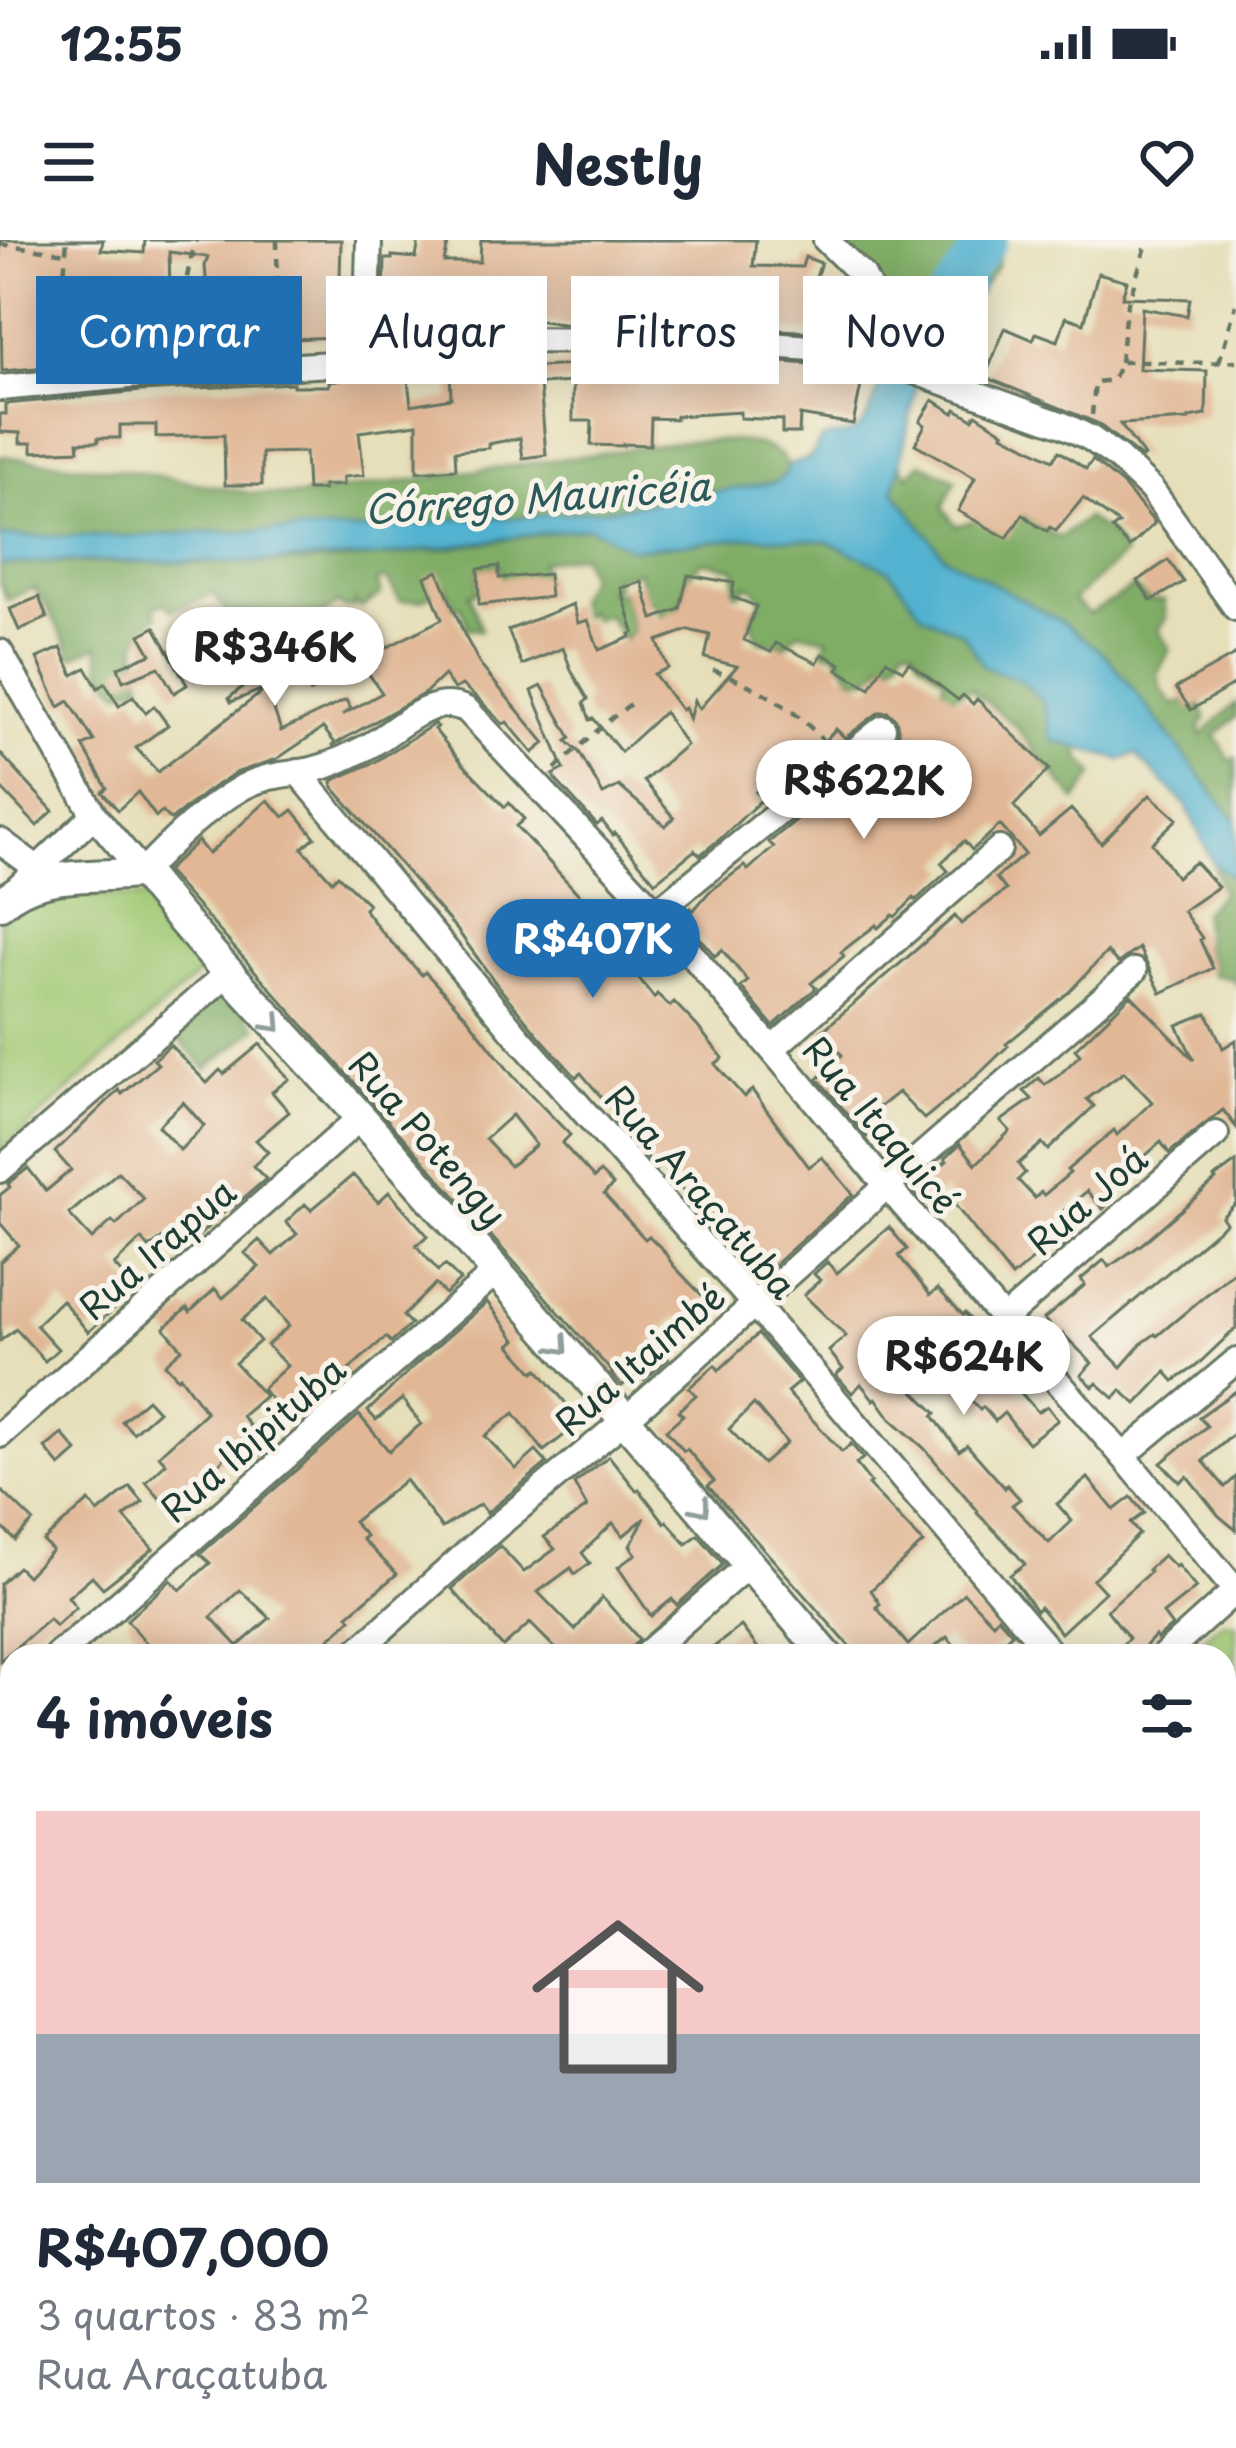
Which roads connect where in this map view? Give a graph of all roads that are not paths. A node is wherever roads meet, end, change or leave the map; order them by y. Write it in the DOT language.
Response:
graph roads {
  1 [pos="369,240"];
  2 [pos="826,240"];
  3 [pos="368,276"];
  4 [pos="863,276"];
  5 [pos="547,340"];
  6 [pos="803,347"];
  7 [pos="326,365"];
  8 [pos="948,384"];
  9 [pos="0,388"];
  10 [pos="1236,608"];
  11 [pos="0,652"];
  12 [pos="884,728"];
  13 [pos="298,772"];
  14 [pos="94,815"];
  15 [pos="0,841"];
  16 [pos="999,849"];
  17 [pos="142,872"];
  18 [pos="18,888"];
  19 [pos="656,912"];
  20 [pos="1134,971"];
  21 [pos="228,974"];
  22 [pos="772,1049"];
  23 [pos="361,1118"];
  24 [pos="1216,1134"];
  25 [pos="0,1170"];
  26 [pos="886,1186"];
  27 [pos="495,1273"];
  28 [pos="755,1305"];
  29 [pos="1004,1319"];
  30 [pos="1236,1360"];
  31 [pos="626,1419"];
  32 [pos="0,1435"];
  33 [pos="1123,1456"];
  34 [pos="749,1564"];
  35 [pos="1236,1591"];
  36 [pos="71,1644"];
  37 [pos="365,1644"];
  38 [pos="658,1644"];
  39 [pos="817,1644"];
  40 [pos="1043,1644"];
  41 [pos="1176,1644"];
  1 -- 3 [label="street"];
  2 -- 4 [label="street"];
  5 -- 6 [label="street"];
  7 -- 9 [label="street"];
  8 -- 10 [label="street"];
  11 -- 14 [label="street, Rua Potengy"];
  12 -- 19 [label="street"];
  13 -- 17 [label="street"];
  13 -- 19 [label="street, Rua Itaquicé"];
  13 -- 28 [label="street, Rua Araçatuba"];
  14 -- 17 [label="street, Rua Potengy"];
  14 -- 18 [label="street"];
  15 -- 18 [label="street"];
  16 -- 22 [label="street"];
  17 -- 18 [label="main road"];
  17 -- 21 [label="main road, Rua Potengy"];
  19 -- 22 [label="street, Rua Itaquicé"];
  20 -- 26 [label="street, Rua Itaimbé"];
  21 -- 23 [label="main road, Rua Potengy, one-way"];
  21 -- 25 [label="street"];
  22 -- 26 [label="street, Rua Itaquicé"];
  23 -- 27 [label="main road, Rua Potengy"];
  23 -- 32 [label="street, Rua Irapua"];
  24 -- 29 [label="street, Rua Joá"];
  26 -- 28 [label="street, Rua Itaimbé"];
  26 -- 29 [label="street, Rua Itaquicé"];
  27 -- 31 [label="main road, Rua Potengy, one-way"];
  27 -- 36 [label="street, Rua Ibipituba"];
  28 -- 31 [label="street, Rua Itaimbé"];
  28 -- 40 [label="street, Rua Araçatuba"];
  29 -- 33 [label="street, Rua Itaquicé"];
  30 -- 33 [label="street"];
  31 -- 34 [label="main road, Rua Potengy, one-way"];
  31 -- 37 [label="street, Rua Itaimbé"];
  33 -- 35 [label="street, Rua Itaquicé"];
  34 -- 38 [label="street"];
  34 -- 39 [label="main road, Rua Potengy"];
  35 -- 41 [label="street"];
}
